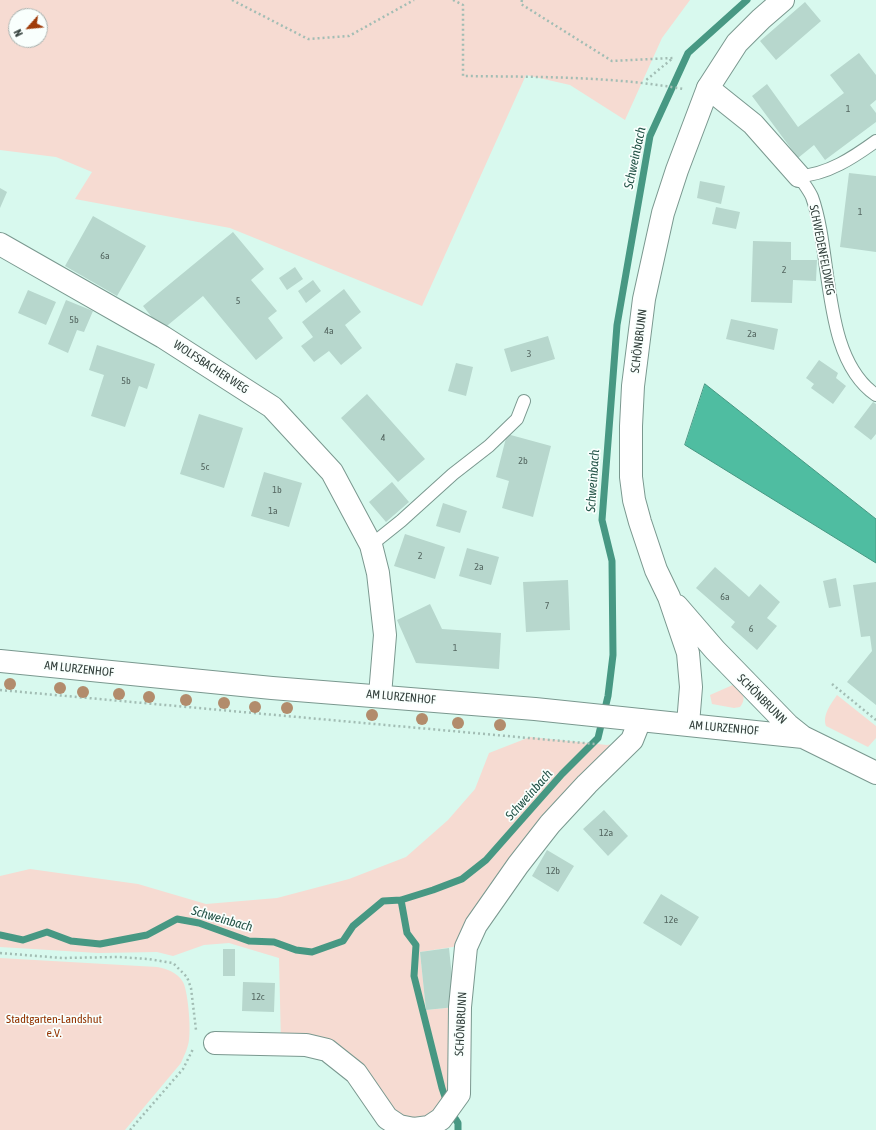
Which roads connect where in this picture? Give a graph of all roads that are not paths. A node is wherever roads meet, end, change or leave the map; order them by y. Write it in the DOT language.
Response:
graph roads {
  1 [pos="783,0"];
  2 [pos="708,88"];
  3 [pos="876,141"];
  4 [pos="799,176"];
  5 [pos="0,244"];
  6 [pos="876,395"];
  7 [pos="524,401"];
  8 [pos="371,545"];
  9 [pos="669,597"];
  10 [pos="0,661"];
  11 [pos="380,696"];
  12 [pos="640,720"];
  13 [pos="688,724"];
  14 [pos="803,737"];
  15 [pos="876,773"];
  16 [pos="202,1041"];
  1 -- 2 [label="street, SCHÖNBRUNN"];
  2 -- 4 [label="street, SCHWEDENFELDWEG"];
  2 -- 9 [label="street, SCHÖNBRUNN"];
  3 -- 4 [label="lane"];
  4 -- 6 [label="lane, SCHWEDENFELDWEG"];
  5 -- 8 [label="street, WOLFSBACHER WEG"];
  7 -- 8 [label="lane"];
  8 -- 11 [label="street, WOLFSBACHER WEG"];
  9 -- 13 [label="street, SCHÖNBRUNN"];
  9 -- 14 [label="street, SCHÖNBRUNN"];
  10 -- 11 [label="street, AM LURZENHOF"];
  11 -- 12 [label="street, AM LURZENHOF"];
  12 -- 13 [label="street, AM LURZENHOF"];
  12 -- 16 [label="street, SCHÖNBRUNN"];
  13 -- 14 [label="street, AM LURZENHOF"];
  14 -- 15 [label="street, SCHÖNBRUNN"];
}
